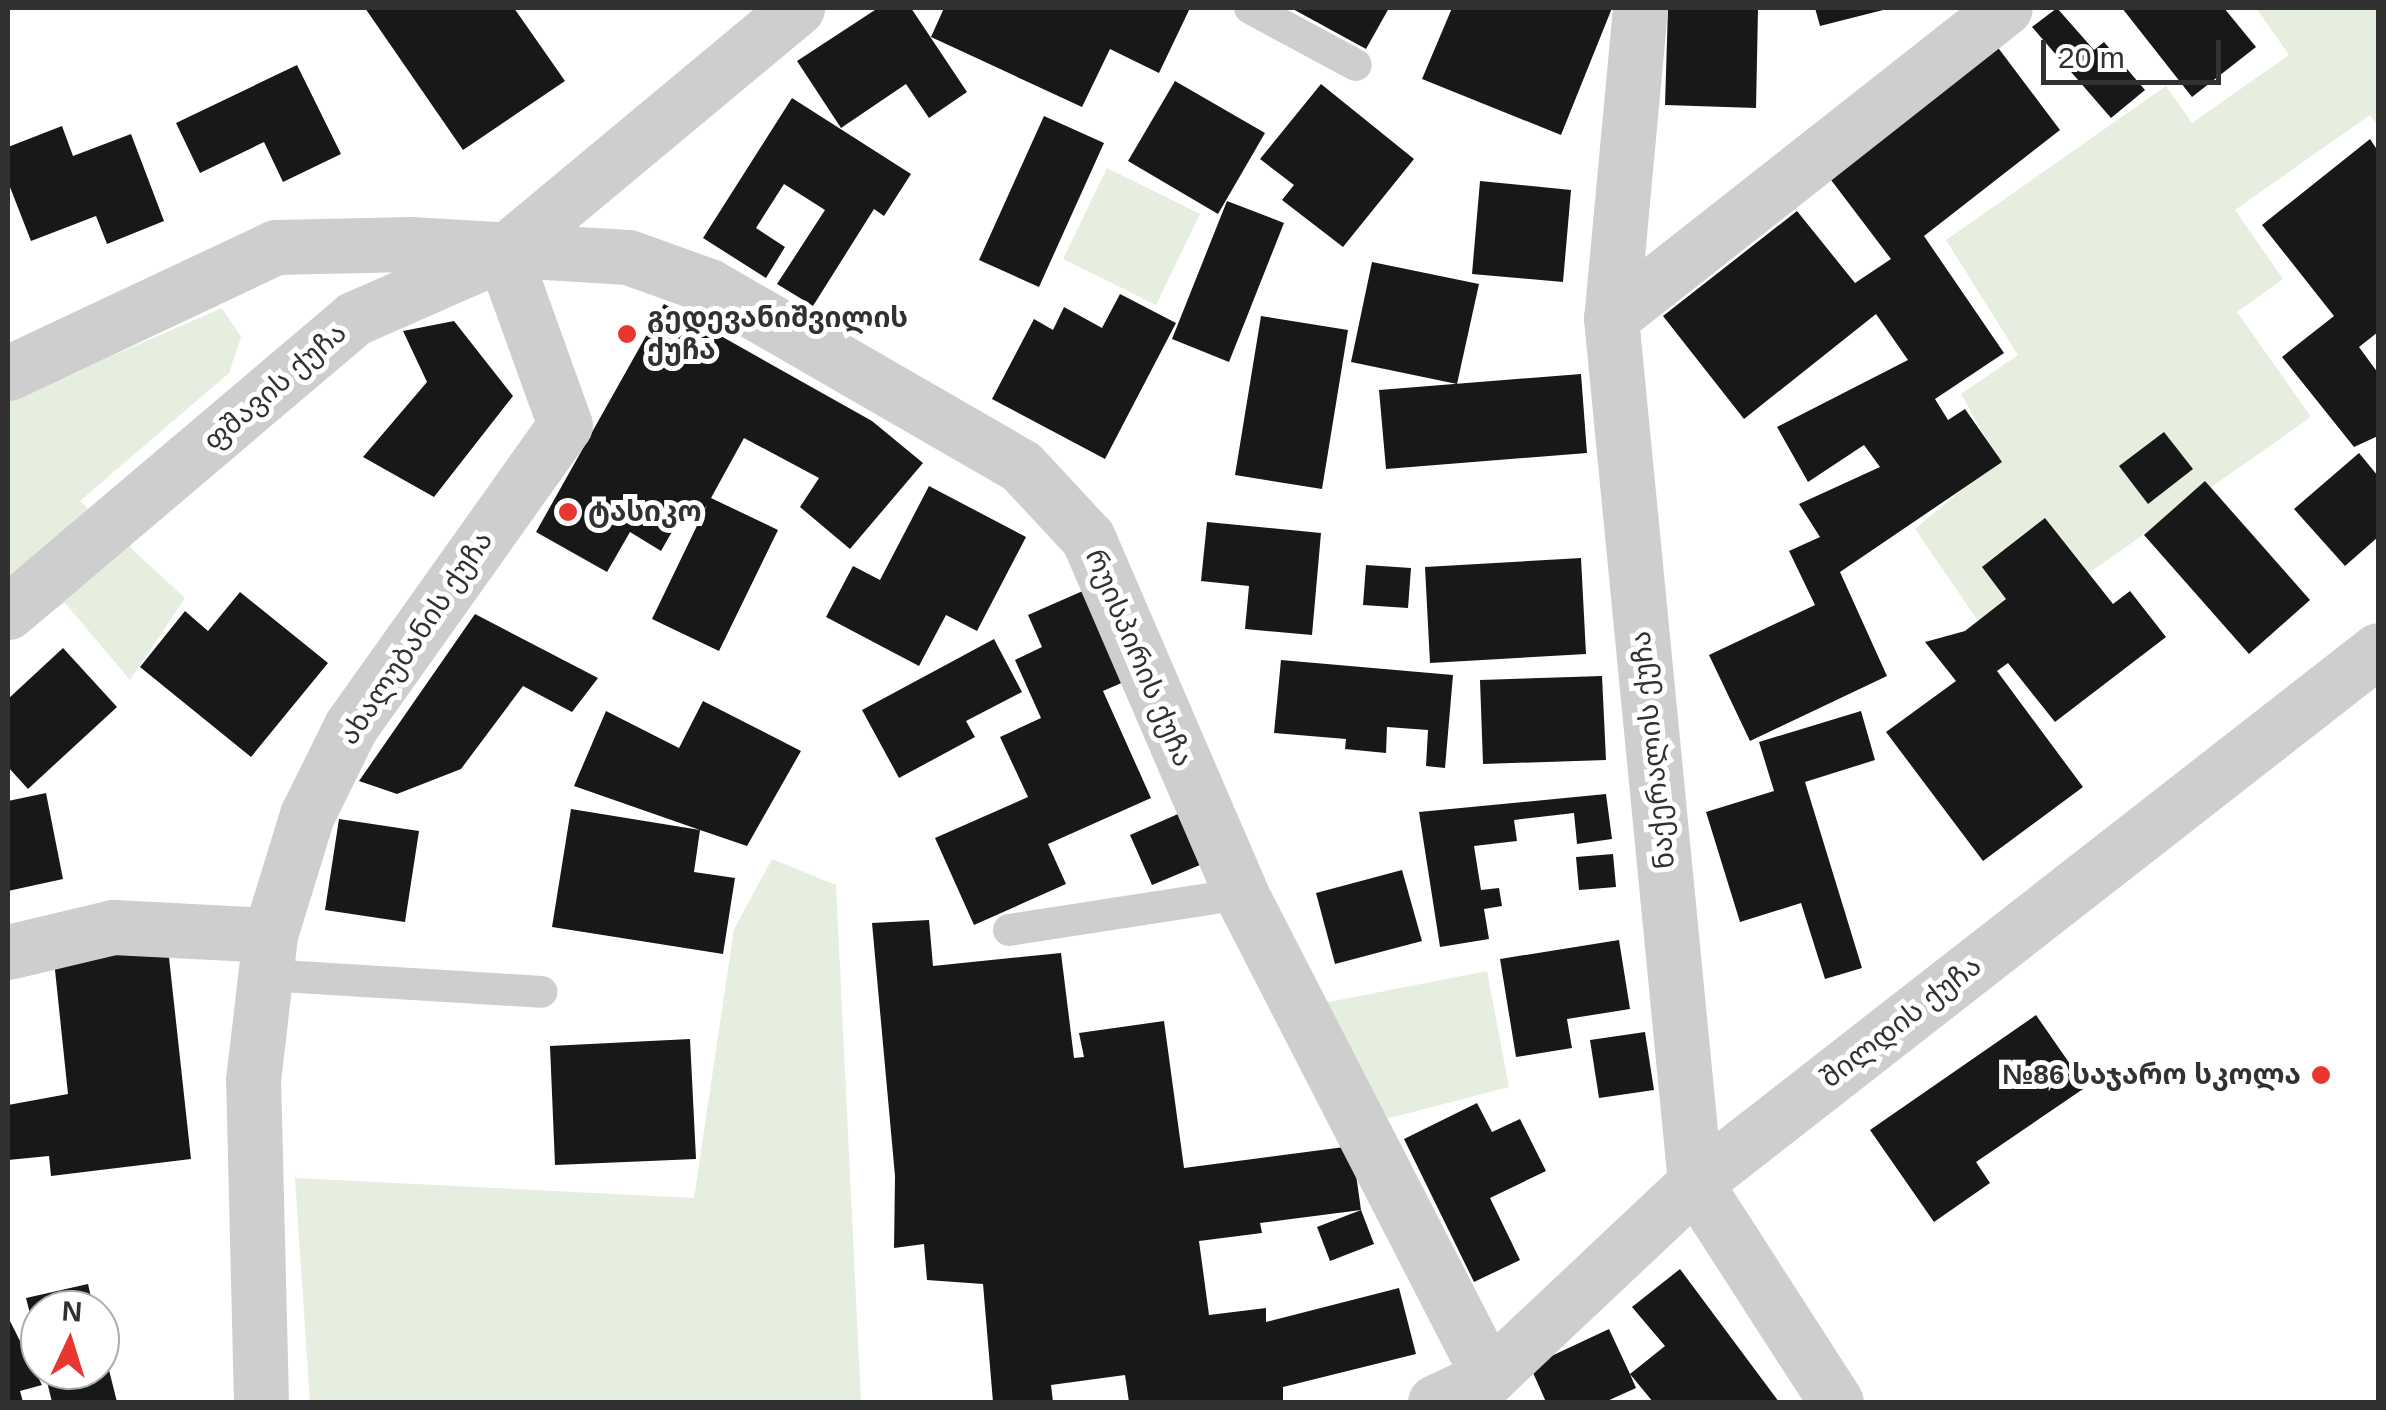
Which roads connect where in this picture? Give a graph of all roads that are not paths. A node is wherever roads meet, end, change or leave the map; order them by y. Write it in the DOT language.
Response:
graph roads {
  1 [pos="797,8"];
  2 [pos="1250,8"];
  3 [pos="1640,8"];
  4 [pos="2005,8"];
  5 [pos="1356,64"];
  6 [pos="503,253"];
  7 [pos="1611,318"];
  8 [pos="8,374"];
  9 [pos="8,612"];
  10 [pos="2378,650"];
  11 [pos="1241,894"];
  12 [pos="1009,930"];
  13 [pos="8,952"];
  14 [pos="268,955"];
  15 [pos="541,992"];
  16 [pos="1695,1183"];
  17 [pos="1489,1377"];
  18 [pos="261,1402"];
  19 [pos="1435,1402"];
  20 [pos="1836,1402"];
  1 -- 6 [label="street, ფშავის ქუჩა"];
  2 -- 5 [label="lane"];
  3 -- 7 [label="street, ნაქერალის ქუჩა"];
  4 -- 7 [label="street"];
  6 -- 8 [label="street, რუისპირის ქუჩა"];
  6 -- 9 [label="street, ფშავის ქუჩა"];
  6 -- 11 [label="street, რუისპირის ქუჩა"];
  6 -- 14 [label="street, ახალუბანის ქუჩა"];
  7 -- 16 [label="street, ნაქერალის ქუჩა"];
  10 -- 16 [label="street, შილდის ქუჩა"];
  11 -- 12 [label="lane"];
  11 -- 17 [label="street, რუისპირის ქუჩა"];
  13 -- 14 [label="street"];
  14 -- 15 [label="lane"];
  14 -- 18 [label="street, ახალუბანის ქუჩა"];
  16 -- 17 [label="street, შილდის ქუჩა"];
  16 -- 20 [label="street"];
  17 -- 19 [label="street, შილდის ქუჩა"];
}
